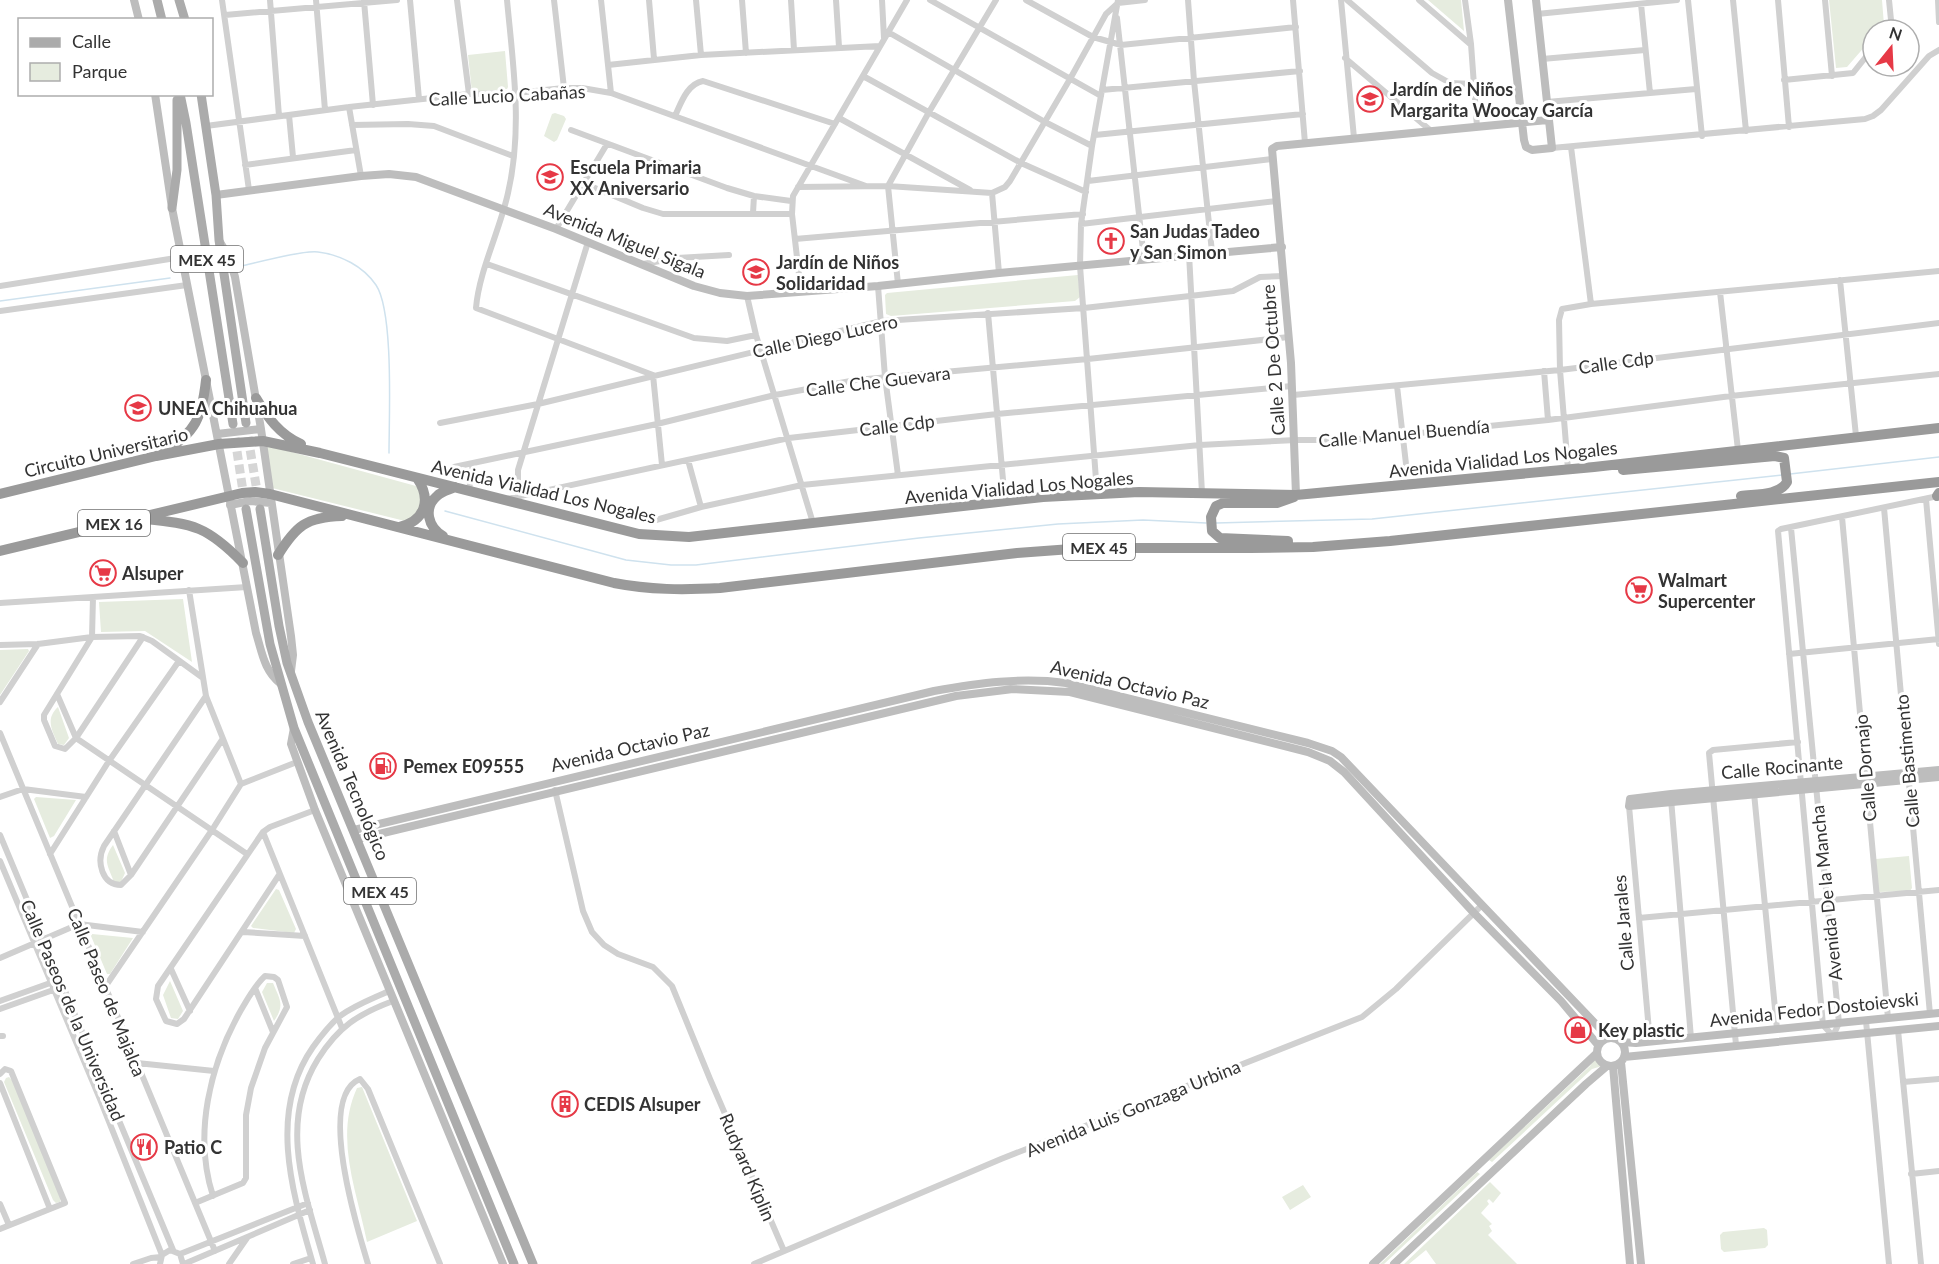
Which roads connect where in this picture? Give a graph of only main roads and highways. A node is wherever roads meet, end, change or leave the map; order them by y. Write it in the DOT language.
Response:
graph roads {
  1 [pos="157,0"];
  2 [pos="180,0"];
  3 [pos="162,18"];
  4 [pos="184,18"];
  5 [pos="178,96"];
  6 [pos="179,96"];
  7 [pos="201,96"];
  8 [pos="172,208"];
  9 [pos="206,380"];
  10 [pos="256,398"];
  11 [pos="246,423"];
  12 [pos="232,424"];
  13 [pos="1939,429"];
  14 [pos="218,439"];
  15 [pos="320,453"];
  16 [pos="156,456"];
  17 [pos="1594,467"];
  18 [pos="417,478"];
  19 [pos="455,487"];
  20 [pos="1938,490"];
  21 [pos="0,494"];
  22 [pos="1296,495"];
  23 [pos="229,500"];
  24 [pos="246,509"];
  25 [pos="260,509"];
  26 [pos="352,515"];
  27 [pos="1607,517"];
  28 [pos="135,518"];
  29 [pos="399,527"];
  30 [pos="449,539"];
  31 [pos="1313,546"];
  32 [pos="0,551"];
  33 [pos="278,555"];
  34 [pos="243,562"];
  35 [pos="527,1251"];
  36 [pos="509,1262"];
  37 [pos="533,1264"];
  1 -- 3 [label="main road"];
  2 -- 4 [label="main road"];
  5 -- 8 [label="main road, MEX 45"];
  6 -- 12 [label="main road, MEX 45"];
  7 -- 11 [label="main road, MEX 45"];
  9 -- 16 [label="highway"];
  10 -- 15 [label="highway, MEX 45"];
  13 -- 17 [label="highway, Avenida Vialidad Los Nogales / MEX 45"];
  14 -- 15 [label="highway, Avenida Vialidad Los Nogales"];
  14 -- 16 [label="highway, Circuito Universitario"];
  15 -- 18 [label="highway, Avenida Vialidad Los Nogales / MEX 45"];
  16 -- 21 [label="highway, Circuito Universitario"];
  17 -- 22 [label="highway, Avenida Vialidad Los Nogales / MEX 45"];
  17 -- 27 [label="highway"];
  18 -- 19 [label="highway, Avenida Vialidad Los Nogales / MEX 45"];
  18 -- 29 [label="highway"];
  19 -- 22 [label="highway, Avenida Vialidad Los Nogales / MEX 45"];
  19 -- 30 [label="highway"];
  20 -- 27 [label="highway, MEX 45"];
  22 -- 31 [label="highway"];
  23 -- 26 [label="highway, MEX 45"];
  23 -- 28 [label="highway, MEX 16"];
  24 -- 36 [label="main road, Avenida Tecnológico / MEX 45"];
  25 -- 35 [label="main road, Avenida Tecnológico / MEX 45"];
  26 -- 29 [label="highway, MEX 45"];
  26 -- 33 [label="highway"];
  27 -- 31 [label="highway, MEX 45"];
  28 -- 32 [label="highway, MEX 16"];
  28 -- 34 [label="highway"];
  29 -- 30 [label="highway, MEX 45"];
  30 -- 31 [label="highway, MEX 45"];
  35 -- 36 [label="main road"];
  35 -- 37 [label="main road, Avenida Tecnológico / MEX 45"];
}
